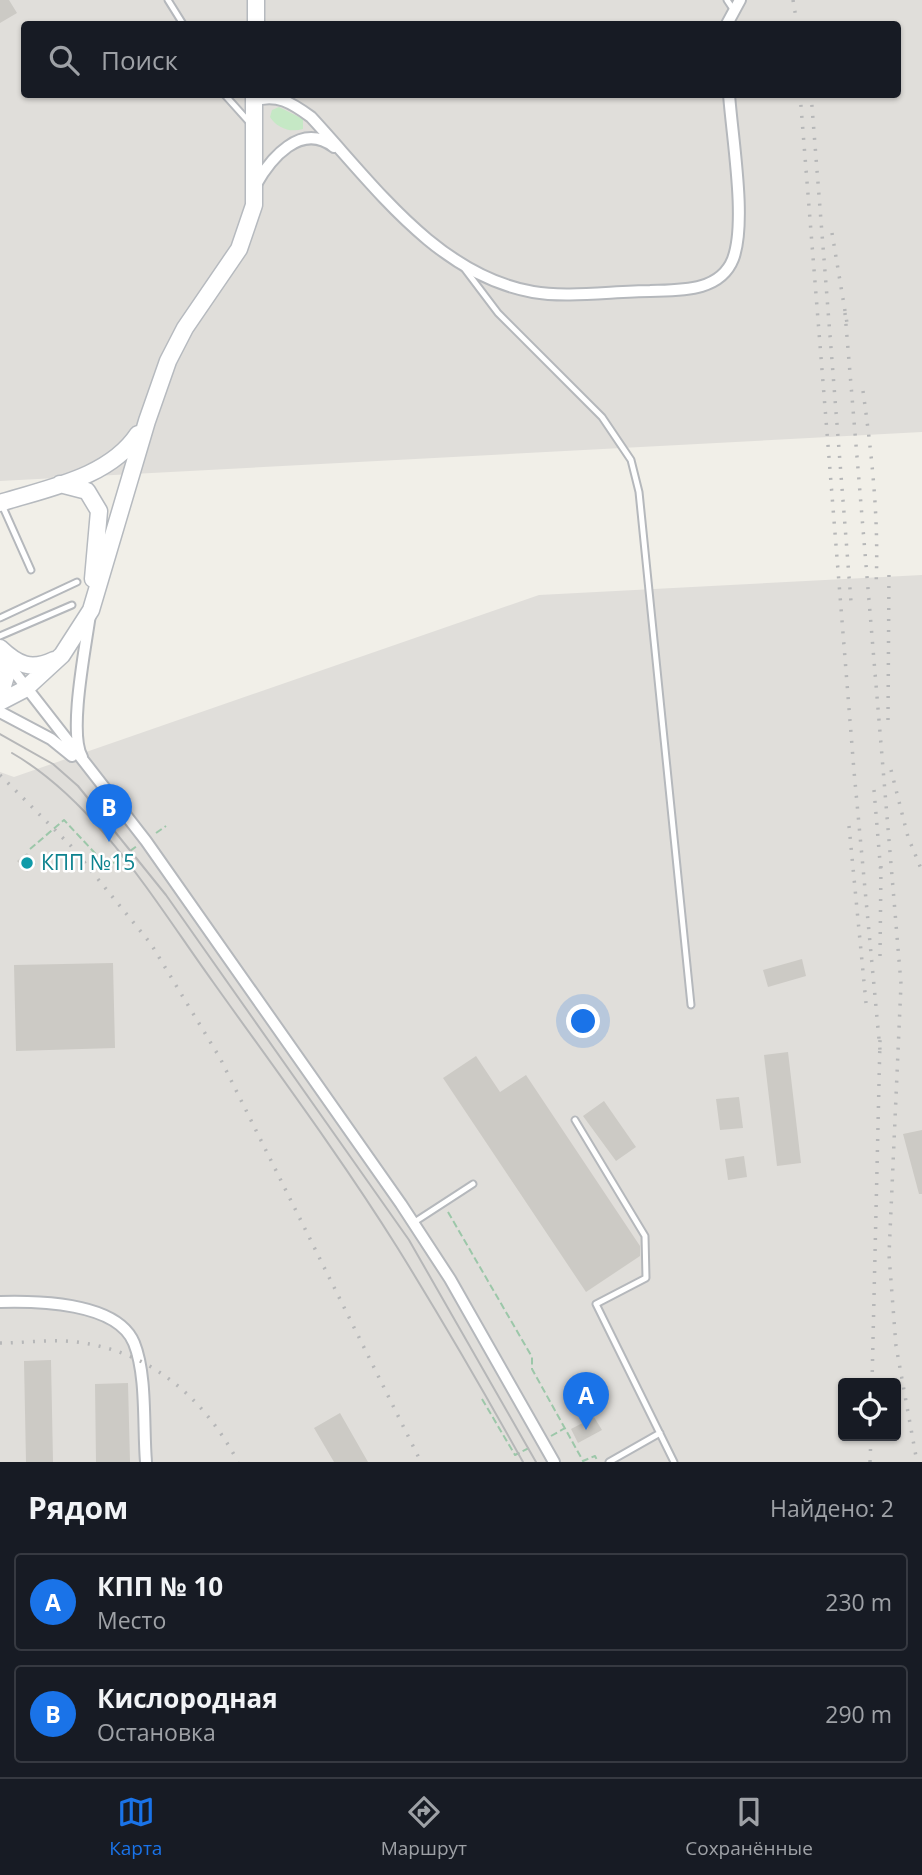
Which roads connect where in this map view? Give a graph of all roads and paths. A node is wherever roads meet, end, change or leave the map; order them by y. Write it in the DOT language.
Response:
graph roads {
  1 [pos="168,0"];
  2 [pos="256,0"];
  3 [pos="733,3"];
  4 [pos="181,21"];
  5 [pos="256,21"];
  6 [pos="728,21"];
  7 [pos="228,98"];
  8 [pos="254,98"];
  9 [pos="277,98"];
  10 [pos="292,98"];
  11 [pos="729,98"];
  12 [pos="311,117"];
  13 [pos="254,126"];
  14 [pos="353,162"];
  15 [pos="255,186"];
  16 [pos="460,263"];
  17 [pos="147,421"];
  18 [pos="60,484"];
  19 [pos="1,503"];
  20 [pos="31,570"];
  21 [pos="77,582"];
  22 [pos="72,605"];
  23 [pos="91,610"];
  24 [pos="0,618"];
  25 [pos="0,636"];
  26 [pos="0,651"];
  27 [pos="62,655"];
  28 [pos="0,661"];
  29 [pos="25,689"];
  30 [pos="0,696"];
  31 [pos="0,702"];
  32 [pos="0,712"];
  33 [pos="88,769"];
  34 [pos="166,826"];
  35 [pos="146,841"];
  36 [pos="30,849"];
  37 [pos="691,1005"];
  38 [pos="575,1120"];
  39 [pos="473,1184"];
  40 [pos="443,1203"];
  41 [pos="413,1223"];
  42 [pos="0,1302"];
  43 [pos="482,1399"];
  44 [pos="566,1428"];
  45 [pos="660,1433"];
  46 [pos="542,1441"];
  47 [pos="671,1461"];
  48 [pos="146,1462"];
  49 [pos="554,1462"];
  50 [pos="598,1462"];
  51 [pos="609,1462"];
  1 -- 4 [label="lane"];
  2 -- 5 [label="street"];
  3 -- 6 [label="street"];
  7 -- 13 [label="lane"];
  8 -- 13 [label="street"];
  9 -- 12 [label="street"];
  10 -- 12 [label="street"];
  11 -- 16 [label="street"];
  12 -- 14 [label="street"];
  13 -- 15 [label="street"];
  14 -- 15 [label="street"];
  14 -- 16 [label="street"];
  15 -- 17 [label="street"];
  16 -- 37 [label="lane"];
  17 -- 18 [label="street"];
  17 -- 23 [label="street"];
  18 -- 19 [label="street"];
  18 -- 23 [label="street"];
  19 -- 20 [label="lane"];
  21 -- 24 [label="lane"];
  22 -- 25 [label="lane"];
  23 -- 27 [label="street"];
  23 -- 33 [label="street"];
  26 -- 27 [label="street"];
  26 -- 29 [label="street"];
  27 -- 29 [label="street"];
  28 -- 30 [label="street"];
  29 -- 31 [label="street"];
  29 -- 33 [label="street"];
  32 -- 33 [label="street"];
  33 -- 35 [label="street"];
  34 -- 35 [label="path"];
  35 -- 36 [label="path"];
  35 -- 41 [label="street"];
  38 -- 45 [label="lane"];
  39 -- 40 [label="lane"];
  40 -- 41 [label="lane"];
  40 -- 44 [label="path"];
  41 -- 46 [label="street"];
  42 -- 48 [label="street"];
  43 -- 46 [label="path"];
  44 -- 46 [label="path"];
  44 -- 50 [label="path"];
  45 -- 47 [label="lane"];
  45 -- 51 [label="lane"];
  46 -- 49 [label="street"];
}
